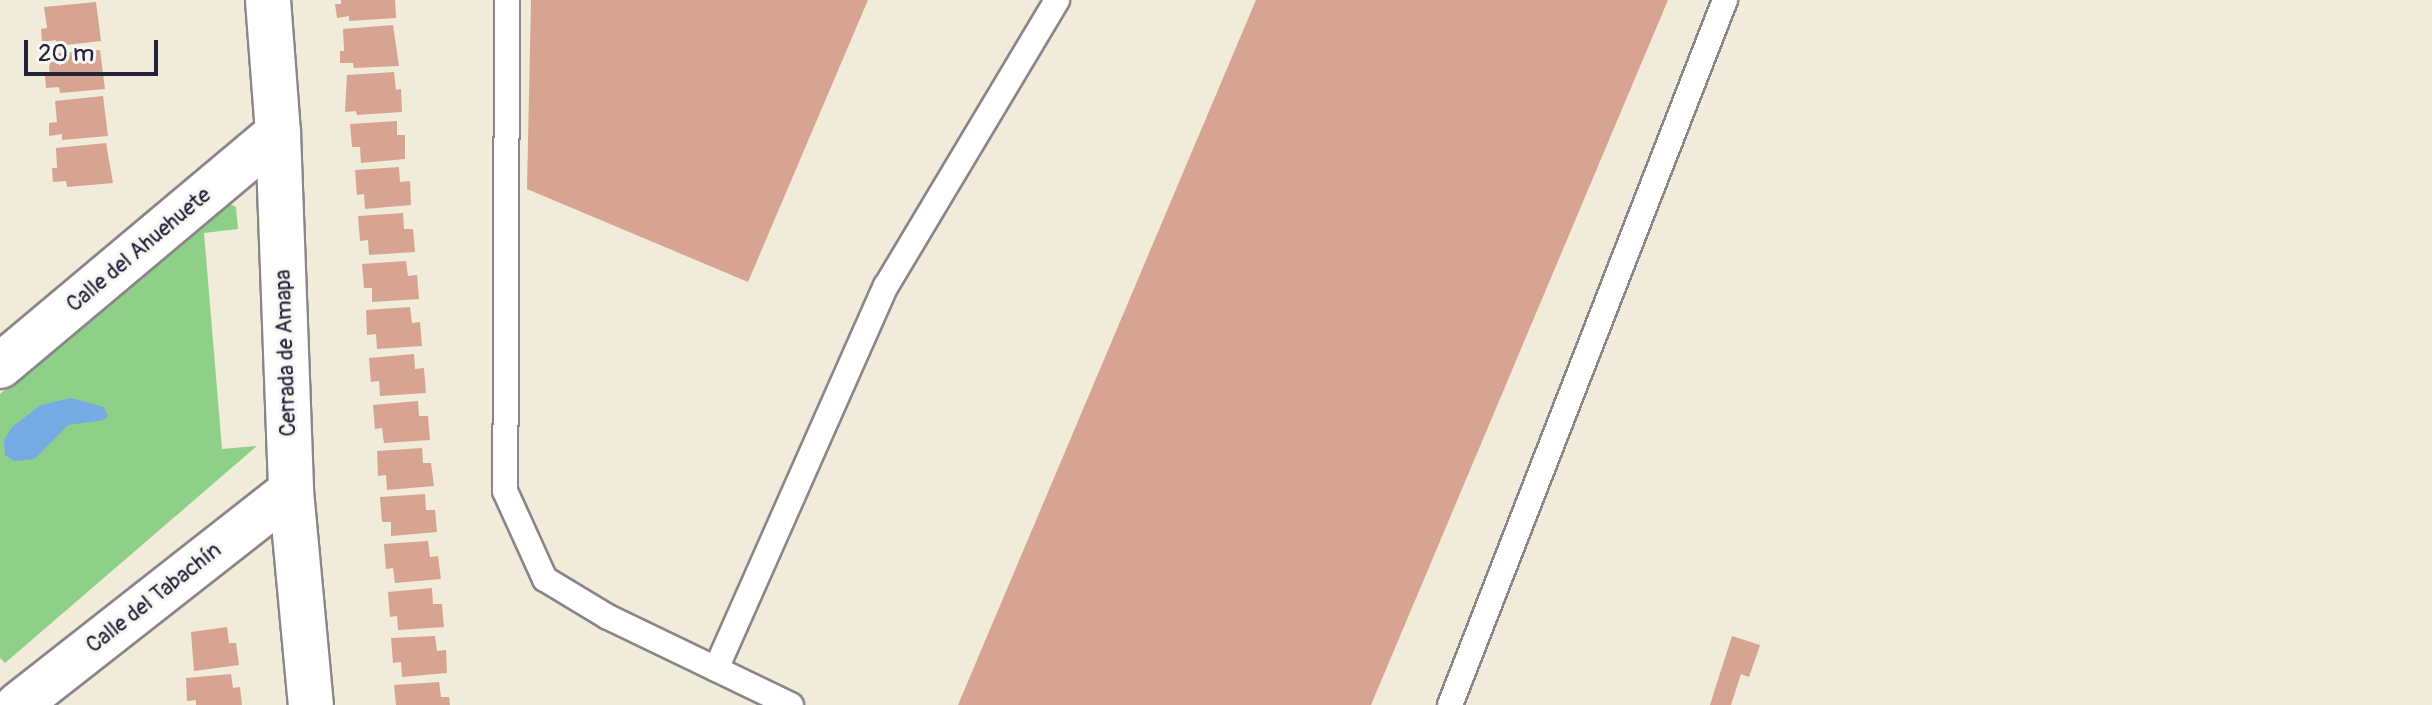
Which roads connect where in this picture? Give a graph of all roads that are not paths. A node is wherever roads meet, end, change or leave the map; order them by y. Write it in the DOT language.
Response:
graph roads {
  1 [pos="268,0"];
  2 [pos="507,0"];
  3 [pos="1057,0"];
  4 [pos="1725,0"];
  5 [pos="278,133"];
  6 [pos="1,351"];
  7 [pos="291,491"];
  8 [pos="716,669"];
  9 [pos="18,705"];
  10 [pos="311,705"];
  11 [pos="791,705"];
  12 [pos="1450,705"];
  1 -- 5 [label="street, Cerrada de Amapa"];
  2 -- 8 [label="lane"];
  3 -- 8 [label="lane"];
  4 -- 12 [label="lane"];
  5 -- 6 [label="street, Calle del Ahuehuete"];
  5 -- 7 [label="street, Cerrada de Amapa"];
  7 -- 9 [label="street, Calle del Tabachín"];
  7 -- 10 [label="street, Cerrada de Amapa"];
  8 -- 11 [label="lane"];
}
